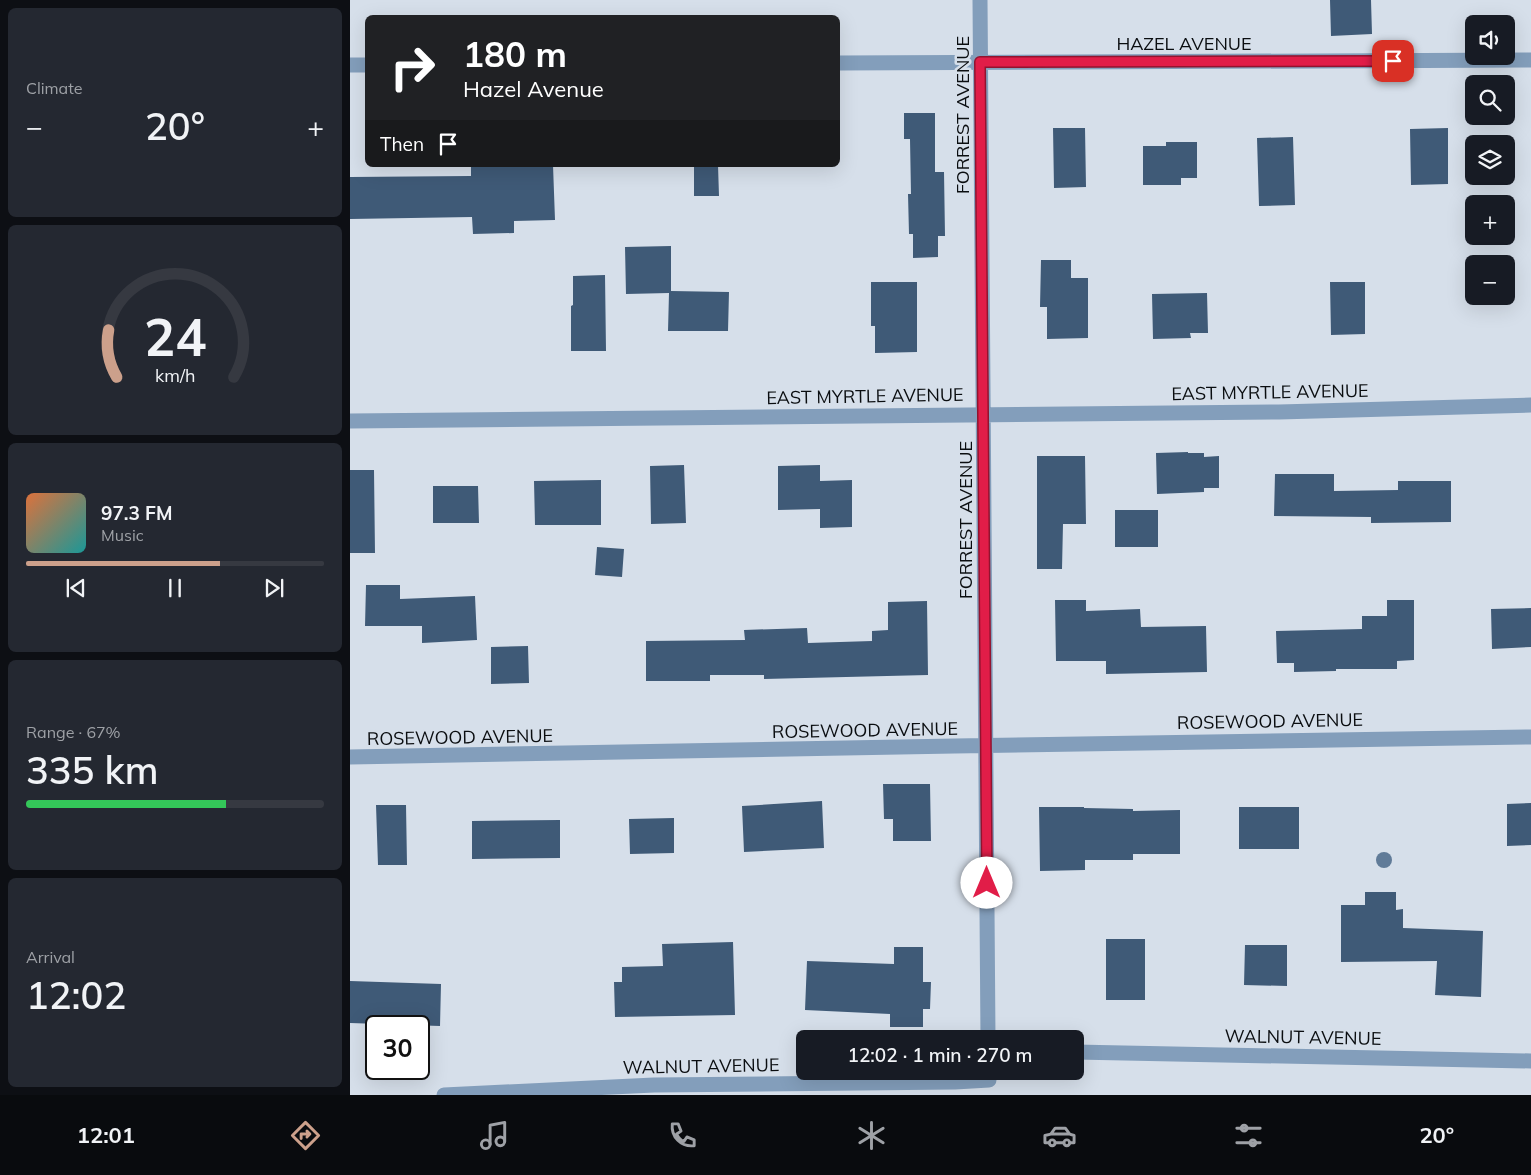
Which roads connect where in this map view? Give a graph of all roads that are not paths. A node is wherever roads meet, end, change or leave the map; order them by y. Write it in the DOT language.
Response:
graph roads {
  1 [pos="980,0"];
  2 [pos="1531,60"];
  3 [pos="980,62"];
  4 [pos="840,63"];
  5 [pos="365,64"];
  6 [pos="350,65"];
  7 [pos="1531,406"];
  8 [pos="983,414"];
  9 [pos="350,421"];
  10 [pos="1531,737"];
  11 [pos="986,746"];
  12 [pos="350,757"];
  13 [pos="988,1030"];
  14 [pos="1084,1052"];
  15 [pos="1531,1061"];
  16 [pos="989,1082"];
  17 [pos="444,1095"];
  1 -- 3 [label="street, FORREST AVENUE"];
  2 -- 3 [label="street, HAZEL AVENUE"];
  3 -- 4 [label="street, HAZEL AVENUE"];
  3 -- 8 [label="street, FORREST AVENUE"];
  5 -- 6 [label="street"];
  7 -- 8 [label="street, EAST MYRTLE AVENUE"];
  8 -- 9 [label="street, EAST MYRTLE AVENUE"];
  8 -- 11 [label="street, FORREST AVENUE"];
  10 -- 11 [label="street, ROSEWOOD AVENUE"];
  11 -- 12 [label="street, ROSEWOOD AVENUE"];
  11 -- 13 [label="street, FORREST AVENUE"];
  14 -- 15 [label="street, WALNUT AVENUE"];
  16 -- 17 [label="street, WALNUT AVENUE"];
}
